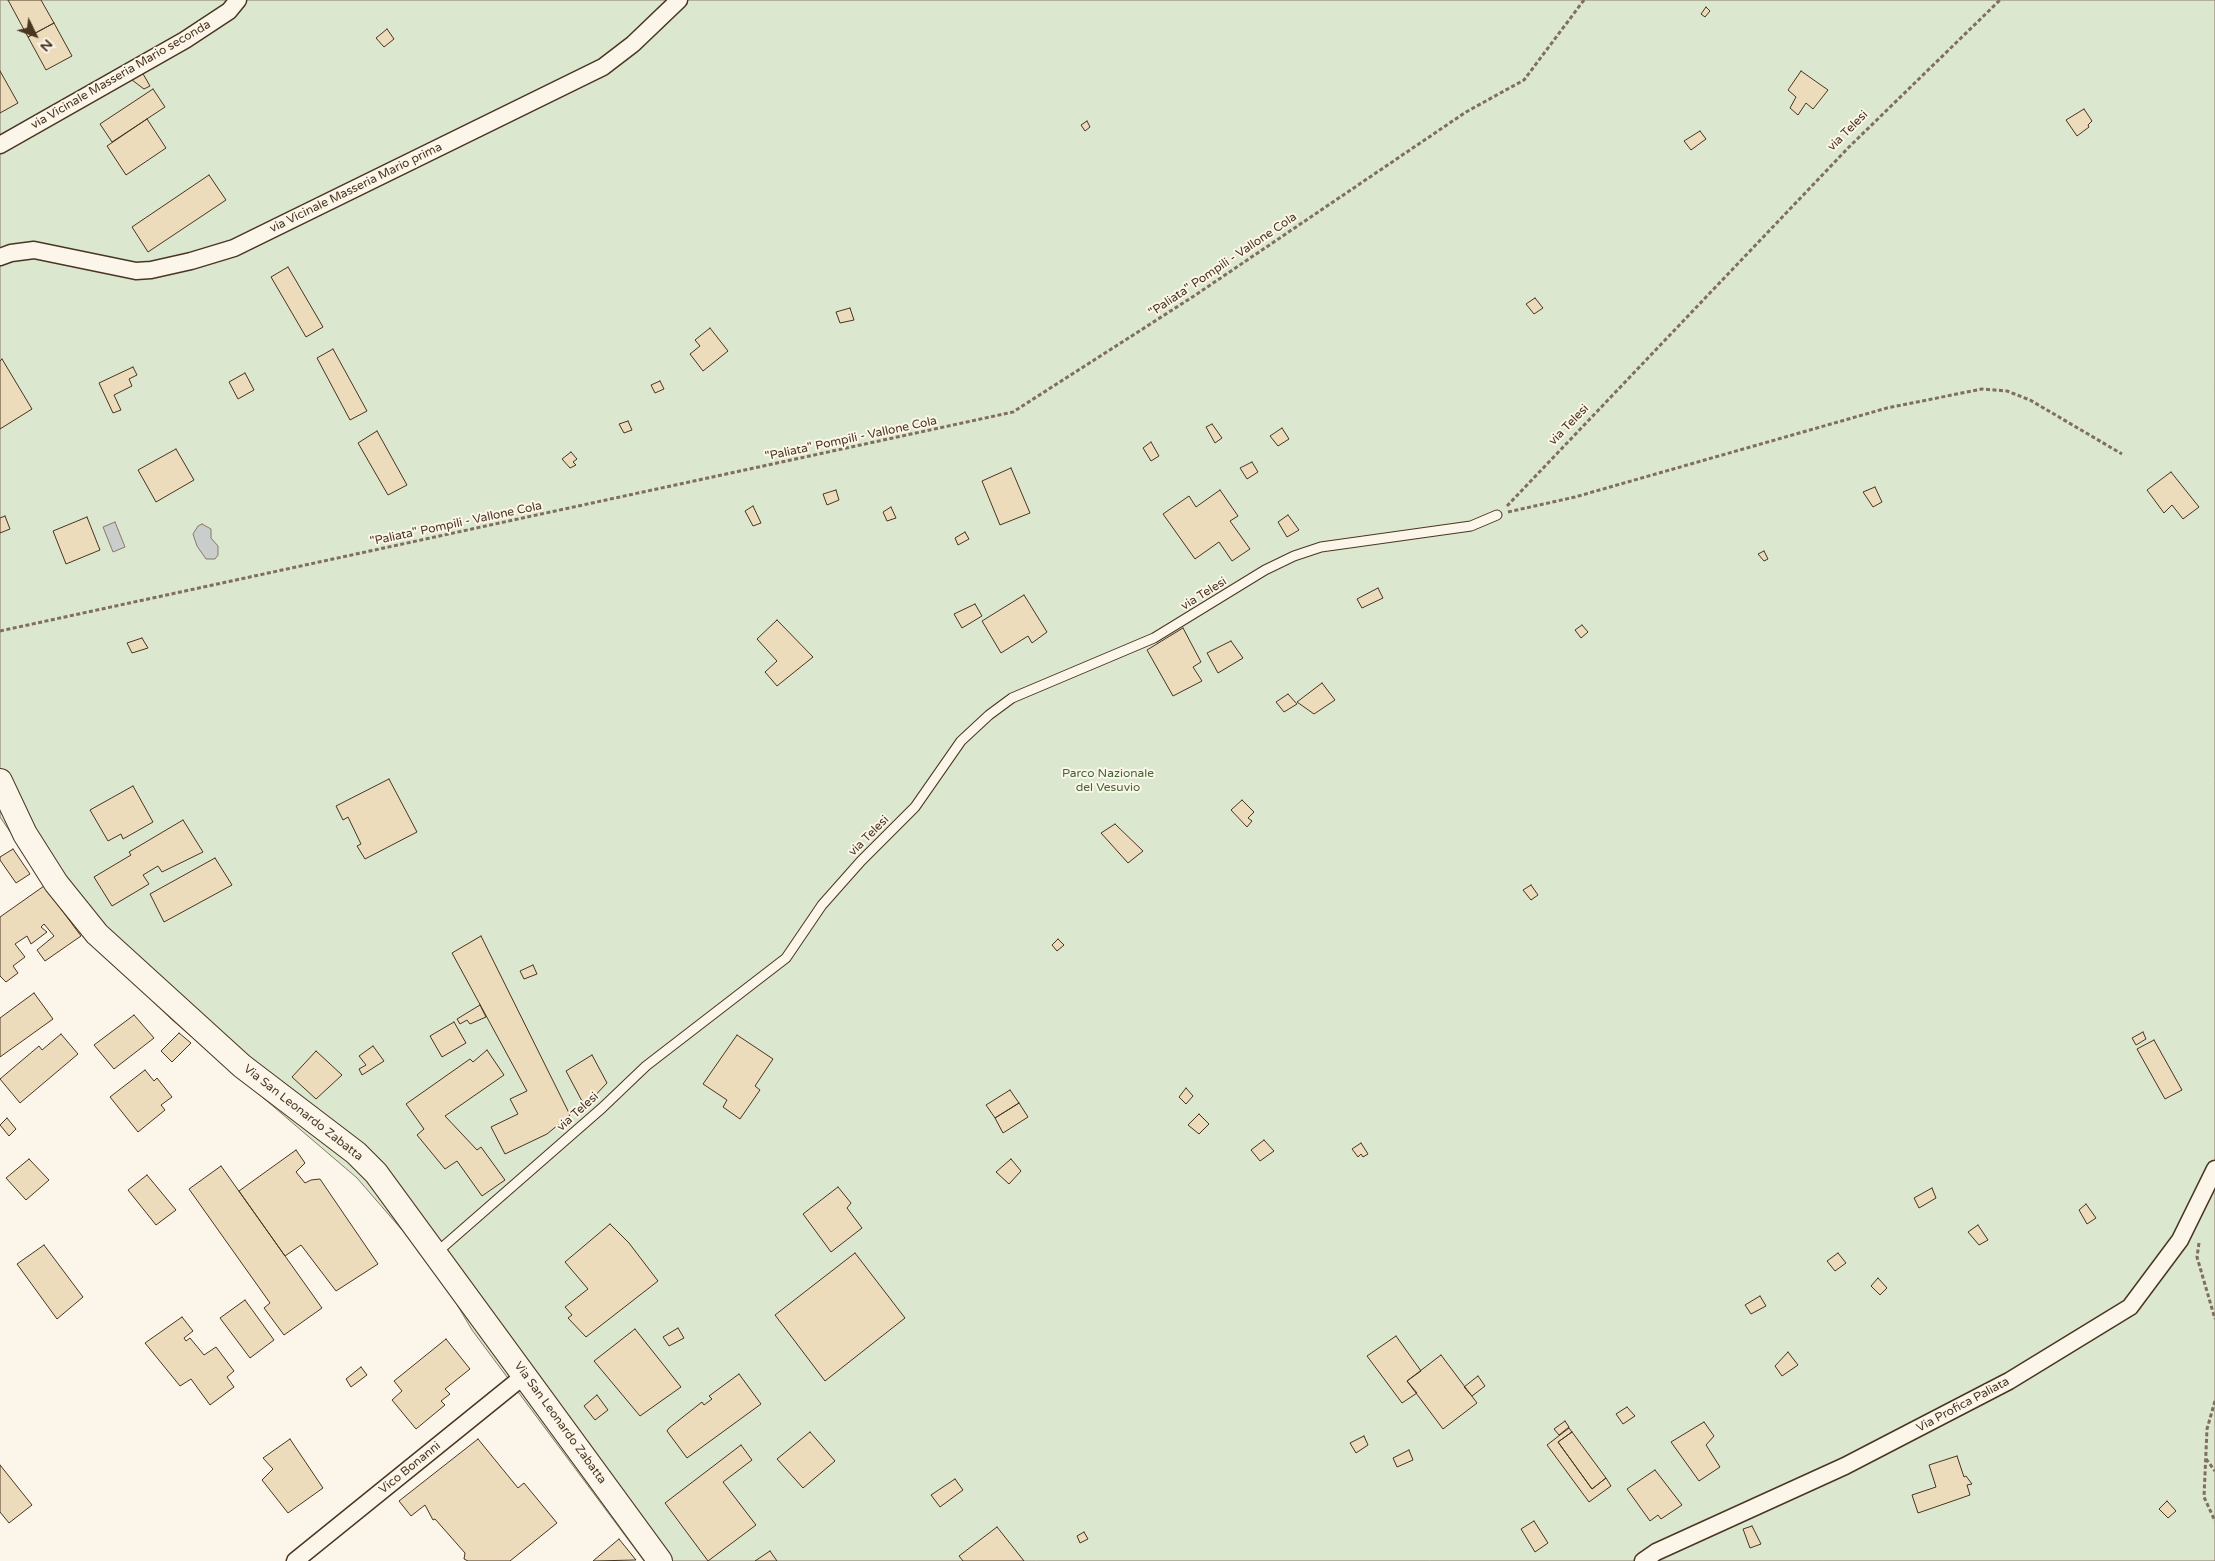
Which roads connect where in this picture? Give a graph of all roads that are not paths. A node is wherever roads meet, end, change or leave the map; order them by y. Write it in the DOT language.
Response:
graph roads {
  1 [pos="238,0"];
  2 [pos="679,0"];
  3 [pos="0,145"];
  4 [pos="0,257"];
  5 [pos="1498,515"];
  6 [pos="0,781"];
  7 [pos="2215,1169"];
  8 [pos="435,1253"];
  9 [pos="525,1375"];
  10 [pos="294,1561"];
  11 [pos="660,1561"];
  12 [pos="1643,1561"];
  1 -- 3 [label="street, via Vicinale Masseria Mario seconda"];
  2 -- 4 [label="street, via Vicinale Masseria Mario prima"];
  5 -- 8 [label="lane, via Telesi"];
  6 -- 8 [label="street, Via San Leonardo Zabatta"];
  7 -- 12 [label="street, Via Profica Paliata"];
  8 -- 9 [label="street, Via San Leonardo Zabatta"];
  9 -- 10 [label="street, Vico Bonanni"];
  9 -- 11 [label="street, Via San Leonardo Zabatta"];
}
